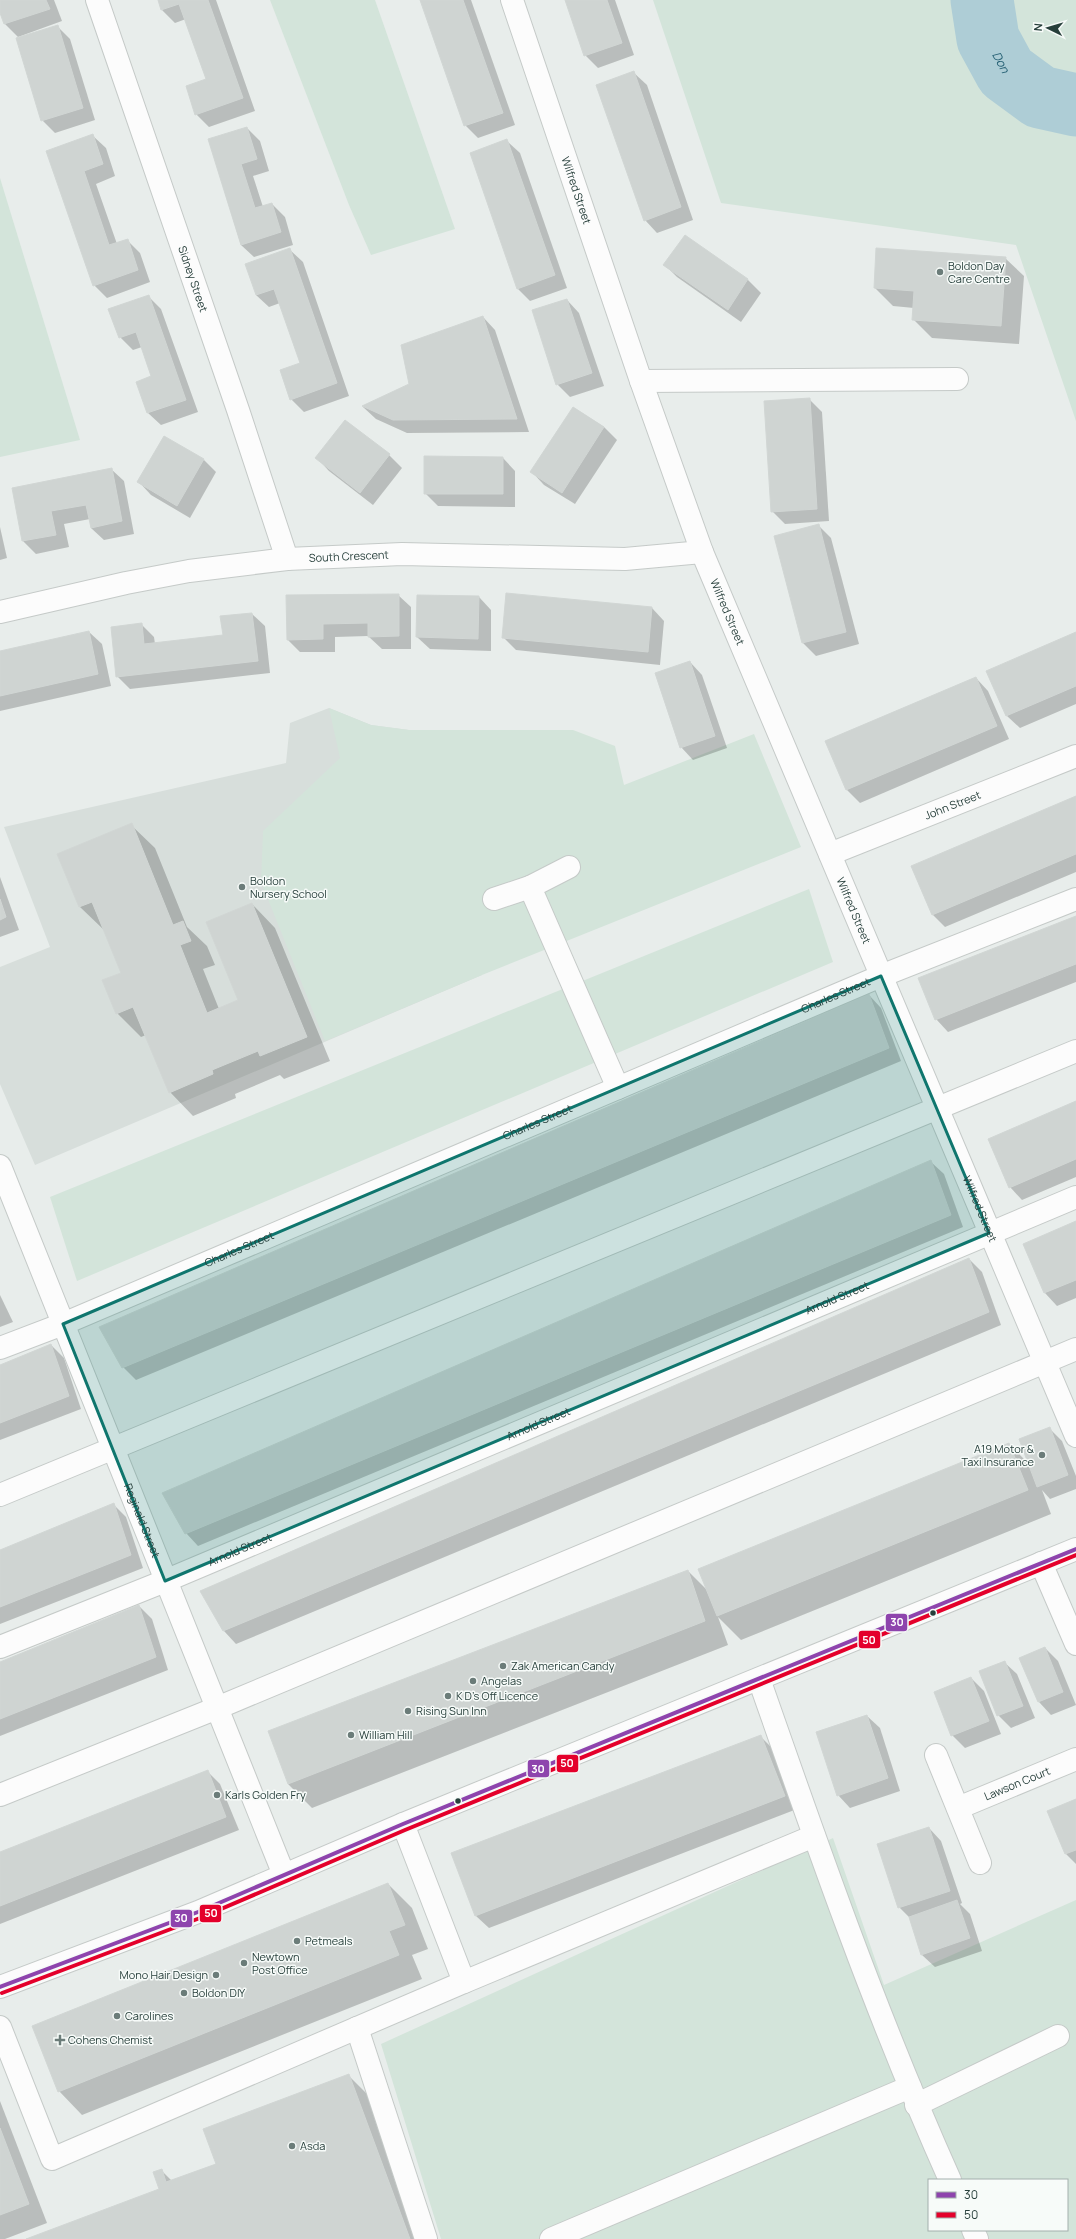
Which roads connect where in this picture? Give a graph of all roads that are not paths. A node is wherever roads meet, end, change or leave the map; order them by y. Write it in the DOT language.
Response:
graph roads {
  1 [pos="97,0"];
  2 [pos="512,0"];
  3 [pos="957,379"];
  4 [pos="641,381"];
  5 [pos="702,552"];
  6 [pos="286,559"];
  7 [pos="0,612"];
  8 [pos="1076,756"];
  9 [pos="830,854"];
  10 [pos="570,867"];
  11 [pos="530,887"];
  12 [pos="494,899"];
  13 [pos="1076,899"];
  14 [pos="881,976"];
  15 [pos="1076,1051"];
  16 [pos="618,1088"];
  17 [pos="937,1108"];
  18 [pos="0,1166"];
  19 [pos="6,1196"];
  20 [pos="1076,1197"];
  21 [pos="989,1233"];
  22 [pos="63,1324"];
  23 [pos="0,1348"];
  24 [pos="1076,1348"];
  25 [pos="1044,1362"];
  26 [pos="1076,1436"];
  27 [pos="113,1450"];
  28 [pos="0,1495"];
  29 [pos="1076,1549"];
  30 [pos="1041,1563"];
  31 [pos="165,1581"];
  32 [pos="1076,1644"];
  33 [pos="0,1647"];
  34 [pos="759,1679"];
  35 [pos="217,1708"];
  36 [pos="936,1755"];
  37 [pos="1076,1759"];
  38 [pos="0,1795"];
  39 [pos="958,1808"];
  40 [pos="403,1824"];
  41 [pos="814,1836"];
  42 [pos="980,1863"];
  43 [pos="284,1875"];
  44 [pos="464,1982"];
  45 [pos="0,1987"];
  46 [pos="0,2027"];
  47 [pos="357,2028"];
  48 [pos="1058,2036"];
  49 [pos="913,2096"];
  50 [pos="950,2179"];
  51 [pos="426,2239"];
  52 [pos="551,2239"];
  1 -- 6 [label="street, Sidney Street"];
  2 -- 4 [label="street, Wilfred Street"];
  3 -- 4 [label="street"];
  4 -- 5 [label="street, Wilfred Street"];
  5 -- 6 [label="street, South Crescent"];
  5 -- 9 [label="street, Wilfred Street"];
  6 -- 7 [label="street, South Crescent"];
  8 -- 9 [label="street, John Street"];
  9 -- 14 [label="street, Wilfred Street"];
  10 -- 11 [label="street"];
  11 -- 12 [label="street"];
  11 -- 16 [label="street"];
  13 -- 14 [label="street, Charles Street"];
  14 -- 16 [label="street, Charles Street"];
  14 -- 17 [label="street, Wilfred Street"];
  15 -- 17 [label="street"];
  16 -- 22 [label="street, Charles Street"];
  17 -- 21 [label="street, Wilfred Street"];
  17 -- 27 [label="street"];
  18 -- 19 [label="street, Reginald Street"];
  19 -- 22 [label="street, Reginald Street"];
  20 -- 21 [label="street, Arnold Street"];
  21 -- 25 [label="street, Wilfred Street"];
  21 -- 31 [label="street, Arnold Street"];
  22 -- 23 [label="street, Charles Street"];
  22 -- 27 [label="street, Reginald Street"];
  24 -- 25 [label="street"];
  25 -- 26 [label="street, Wilfred Street"];
  25 -- 35 [label="street"];
  27 -- 28 [label="street"];
  27 -- 31 [label="street, Reginald Street"];
  29 -- 30 [label="street"];
  30 -- 32 [label="street"];
  30 -- 34 [label="street"];
  31 -- 33 [label="street, Arnold Street"];
  31 -- 35 [label="street, Reginald Street"];
  34 -- 40 [label="street"];
  34 -- 41 [label="street"];
  35 -- 38 [label="street"];
  35 -- 43 [label="street, Reginald Street"];
  36 -- 39 [label="street"];
  37 -- 39 [label="street, Lawson Court"];
  39 -- 42 [label="street"];
  40 -- 43 [label="street"];
  40 -- 44 [label="street"];
  41 -- 44 [label="street"];
  41 -- 49 [label="street"];
  43 -- 45 [label="street"];
  44 -- 47 [label="street"];
  46 -- 47 [label="street"];
  47 -- 51 [label="street"];
  48 -- 49 [label="street"];
  49 -- 50 [label="street"];
  49 -- 52 [label="street"];
}
